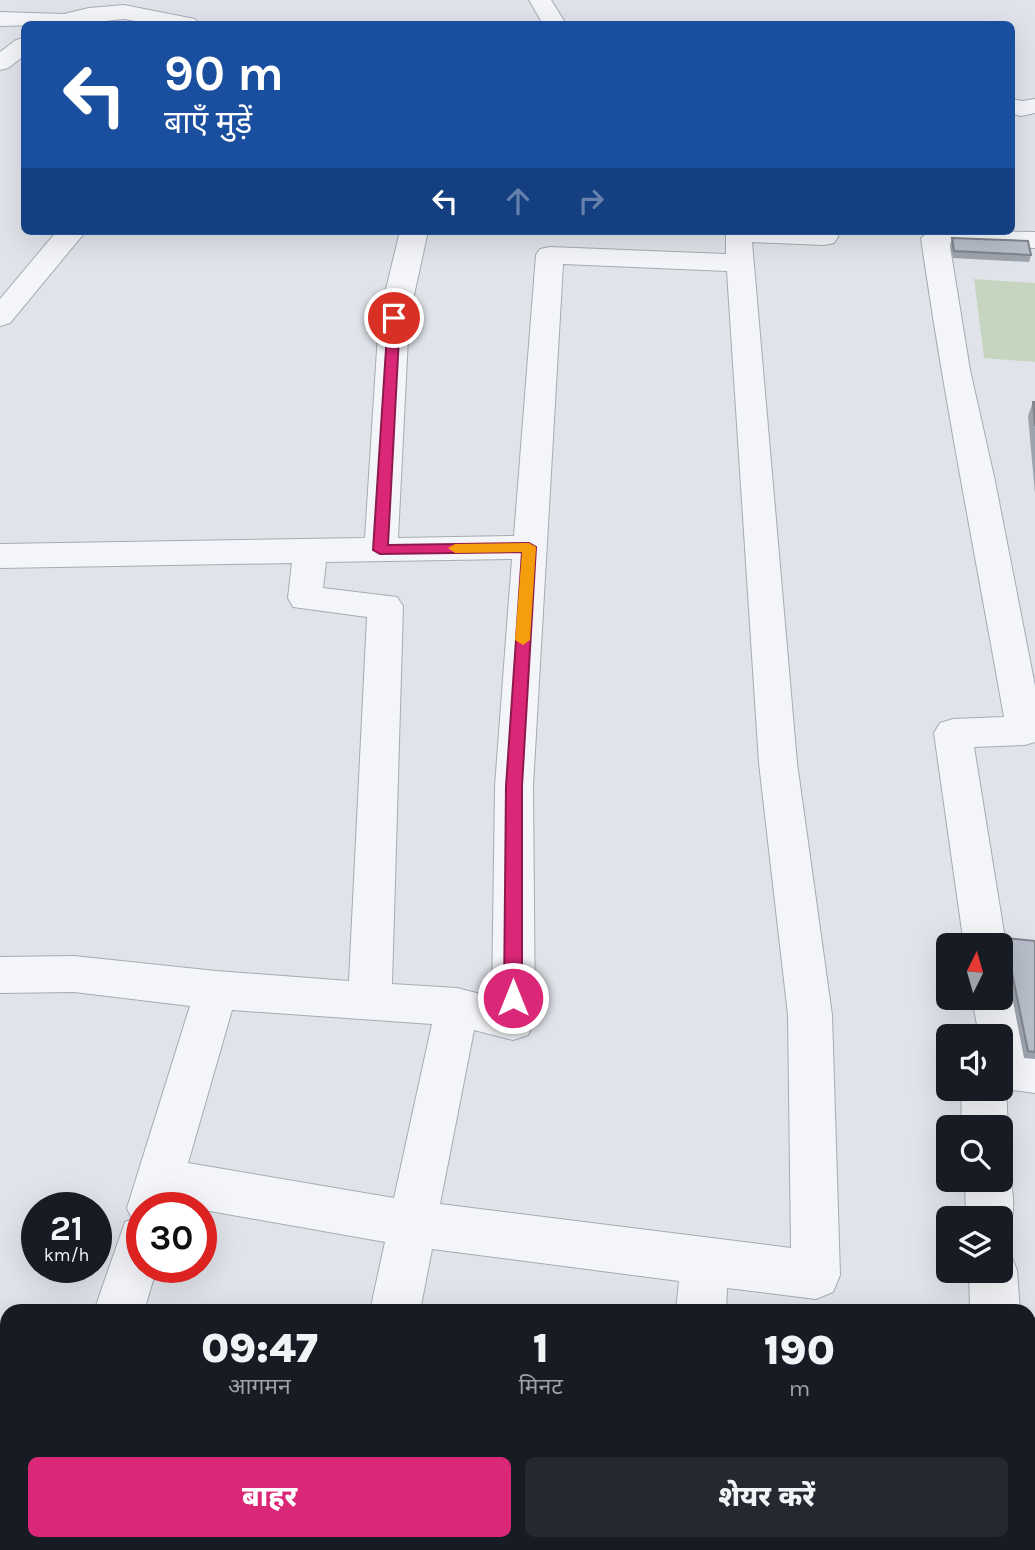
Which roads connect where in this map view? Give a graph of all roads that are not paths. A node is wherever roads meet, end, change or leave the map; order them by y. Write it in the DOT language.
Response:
graph roads {
  1 [pos="540,0"];
  2 [pos="92,13"];
  3 [pos="0,19"];
  4 [pos="69,21"];
  5 [pos="171,21"];
  6 [pos="552,21"];
  7 [pos="21,47"];
  8 [pos="0,63"];
  9 [pos="1035,106"];
  10 [pos="1015,107"];
  11 [pos="69,235"];
  12 [pos="413,235"];
  13 [pos="738,235"];
  14 [pos="781,235"];
  15 [pos="824,235"];
  16 [pos="1035,240"];
  17 [pos="588,244"];
  18 [pos="740,263"];
  19 [pos="0,317"];
  20 [pos="529,547"];
  21 [pos="310,550"];
  22 [pos="380,550"];
  23 [pos="0,556"];
  24 [pos="983,933"];
  25 [pos="0,975"];
  26 [pos="216,990"];
  27 [pos="370,999"];
  28 [pos="457,1007"];
  29 [pos="156,1192"];
  30 [pos="217,1201"];
  31 [pos="413,1224"];
  32 [pos="705,1262"];
  33 [pos="128,1283"];
  34 [pos="994,1283"];
  35 [pos="121,1304"];
  36 [pos="397,1304"];
  37 [pos="702,1304"];
  38 [pos="995,1304"];
  1 -- 6 [label="street"];
  2 -- 3 [label="street"];
  2 -- 4 [label="street"];
  2 -- 5 [label="street"];
  7 -- 8 [label="street"];
  9 -- 10 [label="street"];
  11 -- 19 [label="street"];
  12 -- 22 [label="street"];
  13 -- 18 [label="street"];
  14 -- 15 [label="street"];
  16 -- 24 [label="street"];
  17 -- 18 [label="street"];
  17 -- 20 [label="street"];
  18 -- 32 [label="street"];
  20 -- 22 [label="street"];
  20 -- 28 [label="street"];
  21 -- 22 [label="street"];
  21 -- 23 [label="street"];
  21 -- 27 [label="street"];
  25 -- 26 [label="street"];
  26 -- 27 [label="street"];
  26 -- 29 [label="street"];
  27 -- 28 [label="street"];
  28 -- 31 [label="street"];
  30 -- 31 [label="street"];
  31 -- 32 [label="street"];
  31 -- 36 [label="street"];
  32 -- 37 [label="street"];
  33 -- 35 [label="street"];
  34 -- 38 [label="street"];
}
